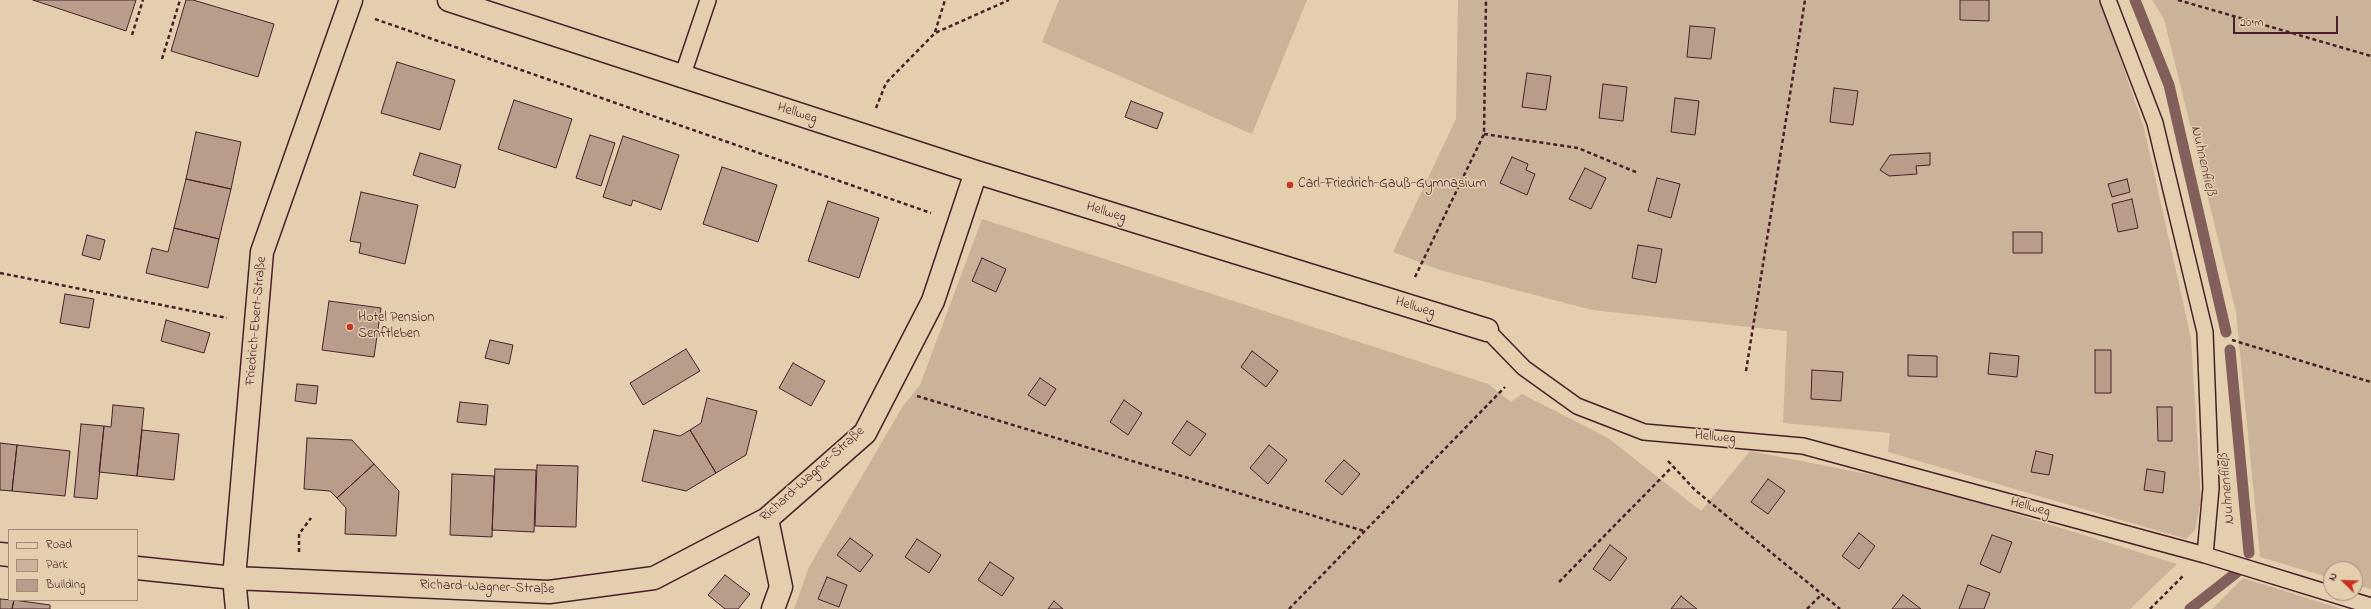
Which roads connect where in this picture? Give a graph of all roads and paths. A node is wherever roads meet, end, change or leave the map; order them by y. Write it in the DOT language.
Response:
graph roads {
  1 [pos="143,0"];
  2 [pos="180,0"];
  3 [pos="449,0"];
  4 [pos="708,0"];
  5 [pos="945,0"];
  6 [pos="1009,0"];
  7 [pos="1486,0"];
  8 [pos="1805,0"];
  9 [pos="2108,0"];
  10 [pos="2178,0"];
  11 [pos="349,4"];
  12 [pos="935,33"];
  13 [pos="132,35"];
  14 [pos="2371,56"];
  15 [pos="162,59"];
  16 [pos="682,77"];
  17 [pos="1484,134"];
  18 [pos="864,136"];
  19 [pos="976,172"];
  20 [pos="1638,173"];
  21 [pos="931,221"];
  22 [pos="0,273"];
  23 [pos="1402,304"];
  24 [pos="256,324"];
  25 [pos="1486,330"];
  26 [pos="2205,332"];
  27 [pos="1524,368"];
  28 [pos="1746,371"];
  29 [pos="2371,382"];
  30 [pos="888,387"];
  31 [pos="1644,432"];
  32 [pos="1672,467"];
  33 [pos="311,518"];
  34 [pos="767,519"];
  35 [pos="1364,532"];
  36 [pos="2205,555"];
  37 [pos="299,558"];
  38 [pos="138,568"];
  39 [pos="234,578"];
  40 [pos="1559,582"];
  41 [pos="1822,594"];
  42 [pos="2371,606"];
  43 [pos="237,609"];
  44 [pos="773,609"];
  45 [pos="1289,609"];
  46 [pos="1807,609"];
  47 [pos="1840,609"];
  48 [pos="2150,609"];
  1 -- 13 [label="path"];
  2 -- 15 [label="path"];
  3 -- 16 [label="street, Hellweg"];
  4 -- 16 [label="lane"];
  5 -- 12 [label="path"];
  6 -- 12 [label="path"];
  7 -- 17 [label="path"];
  8 -- 28 [label="path"];
  9 -- 26 [label="lane"];
  10 -- 14 [label="path"];
  11 -- 21 [label="path"];
  11 -- 24 [label="street, Friedrich-Ebert-Straße"];
  12 -- 18 [label="path"];
  16 -- 18 [label="street, Hellweg"];
  17 -- 20 [label="path"];
  17 -- 23 [label="path"];
  18 -- 19 [label="street, Hellweg"];
  19 -- 23 [label="street, Hellweg"];
  19 -- 30 [label="street, Richard-Wagner-Straße"];
  22 -- 24 [label="path"];
  23 -- 25 [label="street, Hellweg"];
  24 -- 39 [label="street, Friedrich-Ebert-Straße"];
  25 -- 27 [label="lane, Hellweg"];
  26 -- 29 [label="path"];
  26 -- 36 [label="lane"];
  27 -- 31 [label="lane, Hellweg"];
  27 -- 35 [label="path"];
  30 -- 34 [label="street, Richard-Wagner-Straße"];
  30 -- 35 [label="path"];
  31 -- 32 [label="path"];
  31 -- 36 [label="lane, Hellweg"];
  32 -- 40 [label="path"];
  32 -- 41 [label="path"];
  33 -- 37 [label="path"];
  34 -- 39 [label="street, Richard-Wagner-Straße"];
  34 -- 44 [label="street"];
  35 -- 45 [label="path"];
  36 -- 42 [label="lane, Hellweg"];
  36 -- 48 [label="path"];
  38 -- 39 [label="street, Richard-Wagner-Straße"];
  39 -- 43 [label="street, Friedrich-Ebert-Straße"];
  41 -- 46 [label="path"];
  41 -- 47 [label="path"];
}
